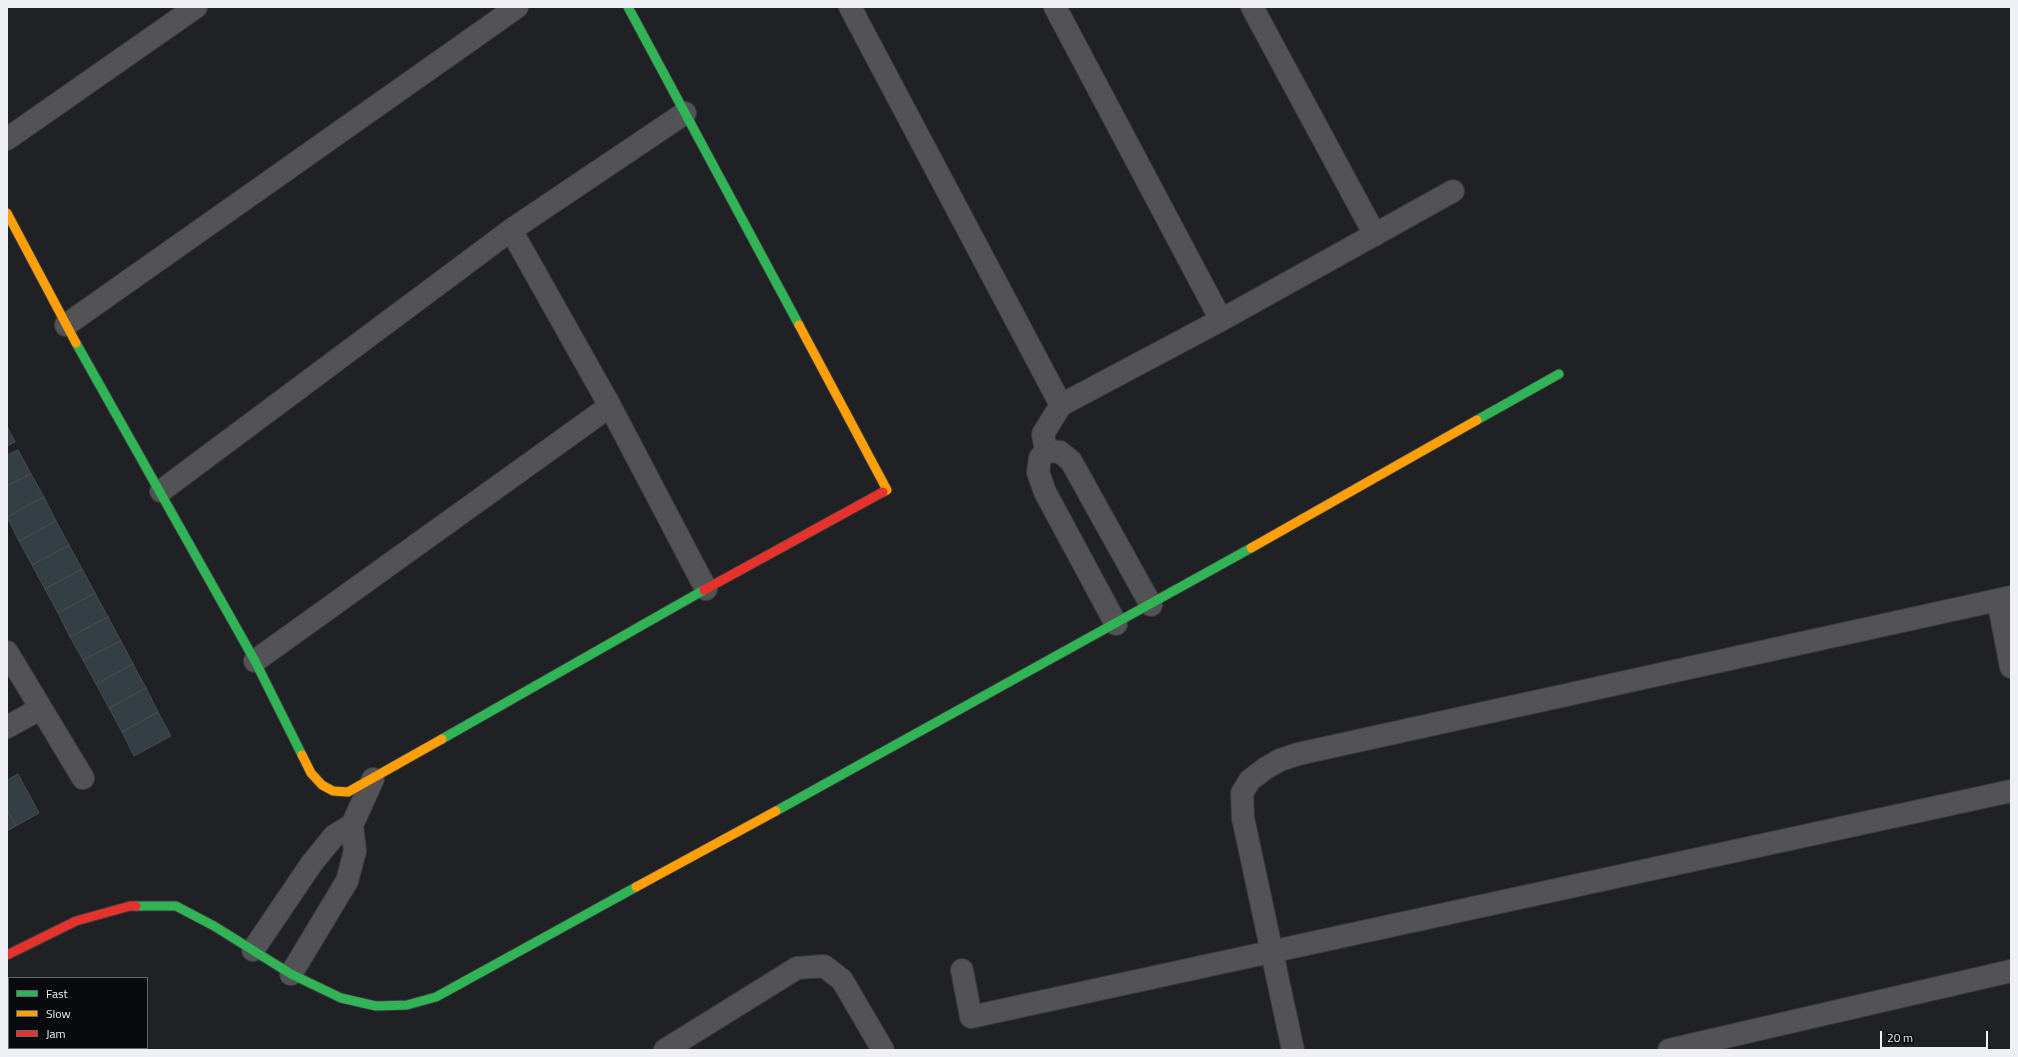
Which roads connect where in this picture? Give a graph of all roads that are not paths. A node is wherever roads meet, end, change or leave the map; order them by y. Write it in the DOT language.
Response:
graph roads {
  1 [pos="196,7"];
  2 [pos="517,7"];
  3 [pos="628,7"];
  4 [pos="850,7"];
  5 [pos="1055,7"];
  6 [pos="1252,7"];
  7 [pos="685,113"];
  8 [pos="7,138"];
  9 [pos="1453,191"];
  10 [pos="7,213"];
  11 [pos="511,230"];
  12 [pos="1375,235"];
  13 [pos="1221,320"];
  14 [pos="66,325"];
  15 [pos="1559,374"];
  16 [pos="1061,405"];
  17 [pos="610,406"];
  18 [pos="1046,451"];
  19 [pos="162,491"];
  20 [pos="706,589"];
  21 [pos="2005,599"];
  22 [pos="1151,605"];
  23 [pos="1116,624"];
  24 [pos="7,652"];
  25 [pos="255,661"];
  26 [pos="2011,668"];
  27 [pos="40,709"];
  28 [pos="7,727"];
  29 [pos="83,778"];
  30 [pos="373,779"];
  31 [pos="2011,791"];
  32 [pos="352,825"];
  33 [pos="253,950"];
  34 [pos="1272,951"];
  35 [pos="7,955"];
  36 [pos="962,970"];
  37 [pos="2011,971"];
  38 [pos="291,974"];
  39 [pos="665,1050"];
  40 [pos="883,1050"];
  41 [pos="1293,1050"];
  42 [pos="1670,1050"];
  1 -- 8 [label="street"];
  2 -- 14 [label="street"];
  3 -- 7 [label="street"];
  4 -- 16 [label="street"];
  5 -- 13 [label="street"];
  6 -- 12 [label="street"];
  7 -- 11 [label="street"];
  7 -- 20 [label="street"];
  9 -- 12 [label="street"];
  10 -- 14 [label="street"];
  11 -- 17 [label="street"];
  11 -- 19 [label="street"];
  12 -- 13 [label="street"];
  13 -- 16 [label="street"];
  14 -- 19 [label="street"];
  15 -- 22 [label="street"];
  16 -- 18 [label="street"];
  17 -- 20 [label="street"];
  17 -- 25 [label="street"];
  18 -- 22 [label="street"];
  18 -- 23 [label="street"];
  19 -- 25 [label="street"];
  20 -- 30 [label="street"];
  21 -- 26 [label="street"];
  21 -- 34 [label="street"];
  22 -- 23 [label="street"];
  23 -- 38 [label="street"];
  24 -- 27 [label="street"];
  25 -- 30 [label="street"];
  27 -- 28 [label="street"];
  27 -- 29 [label="street"];
  30 -- 32 [label="street"];
  31 -- 34 [label="street"];
  32 -- 33 [label="street"];
  32 -- 38 [label="street"];
  33 -- 35 [label="street"];
  33 -- 38 [label="street"];
  34 -- 36 [label="street"];
  34 -- 41 [label="street"];
  37 -- 42 [label="street"];
  39 -- 40 [label="street"];
}
